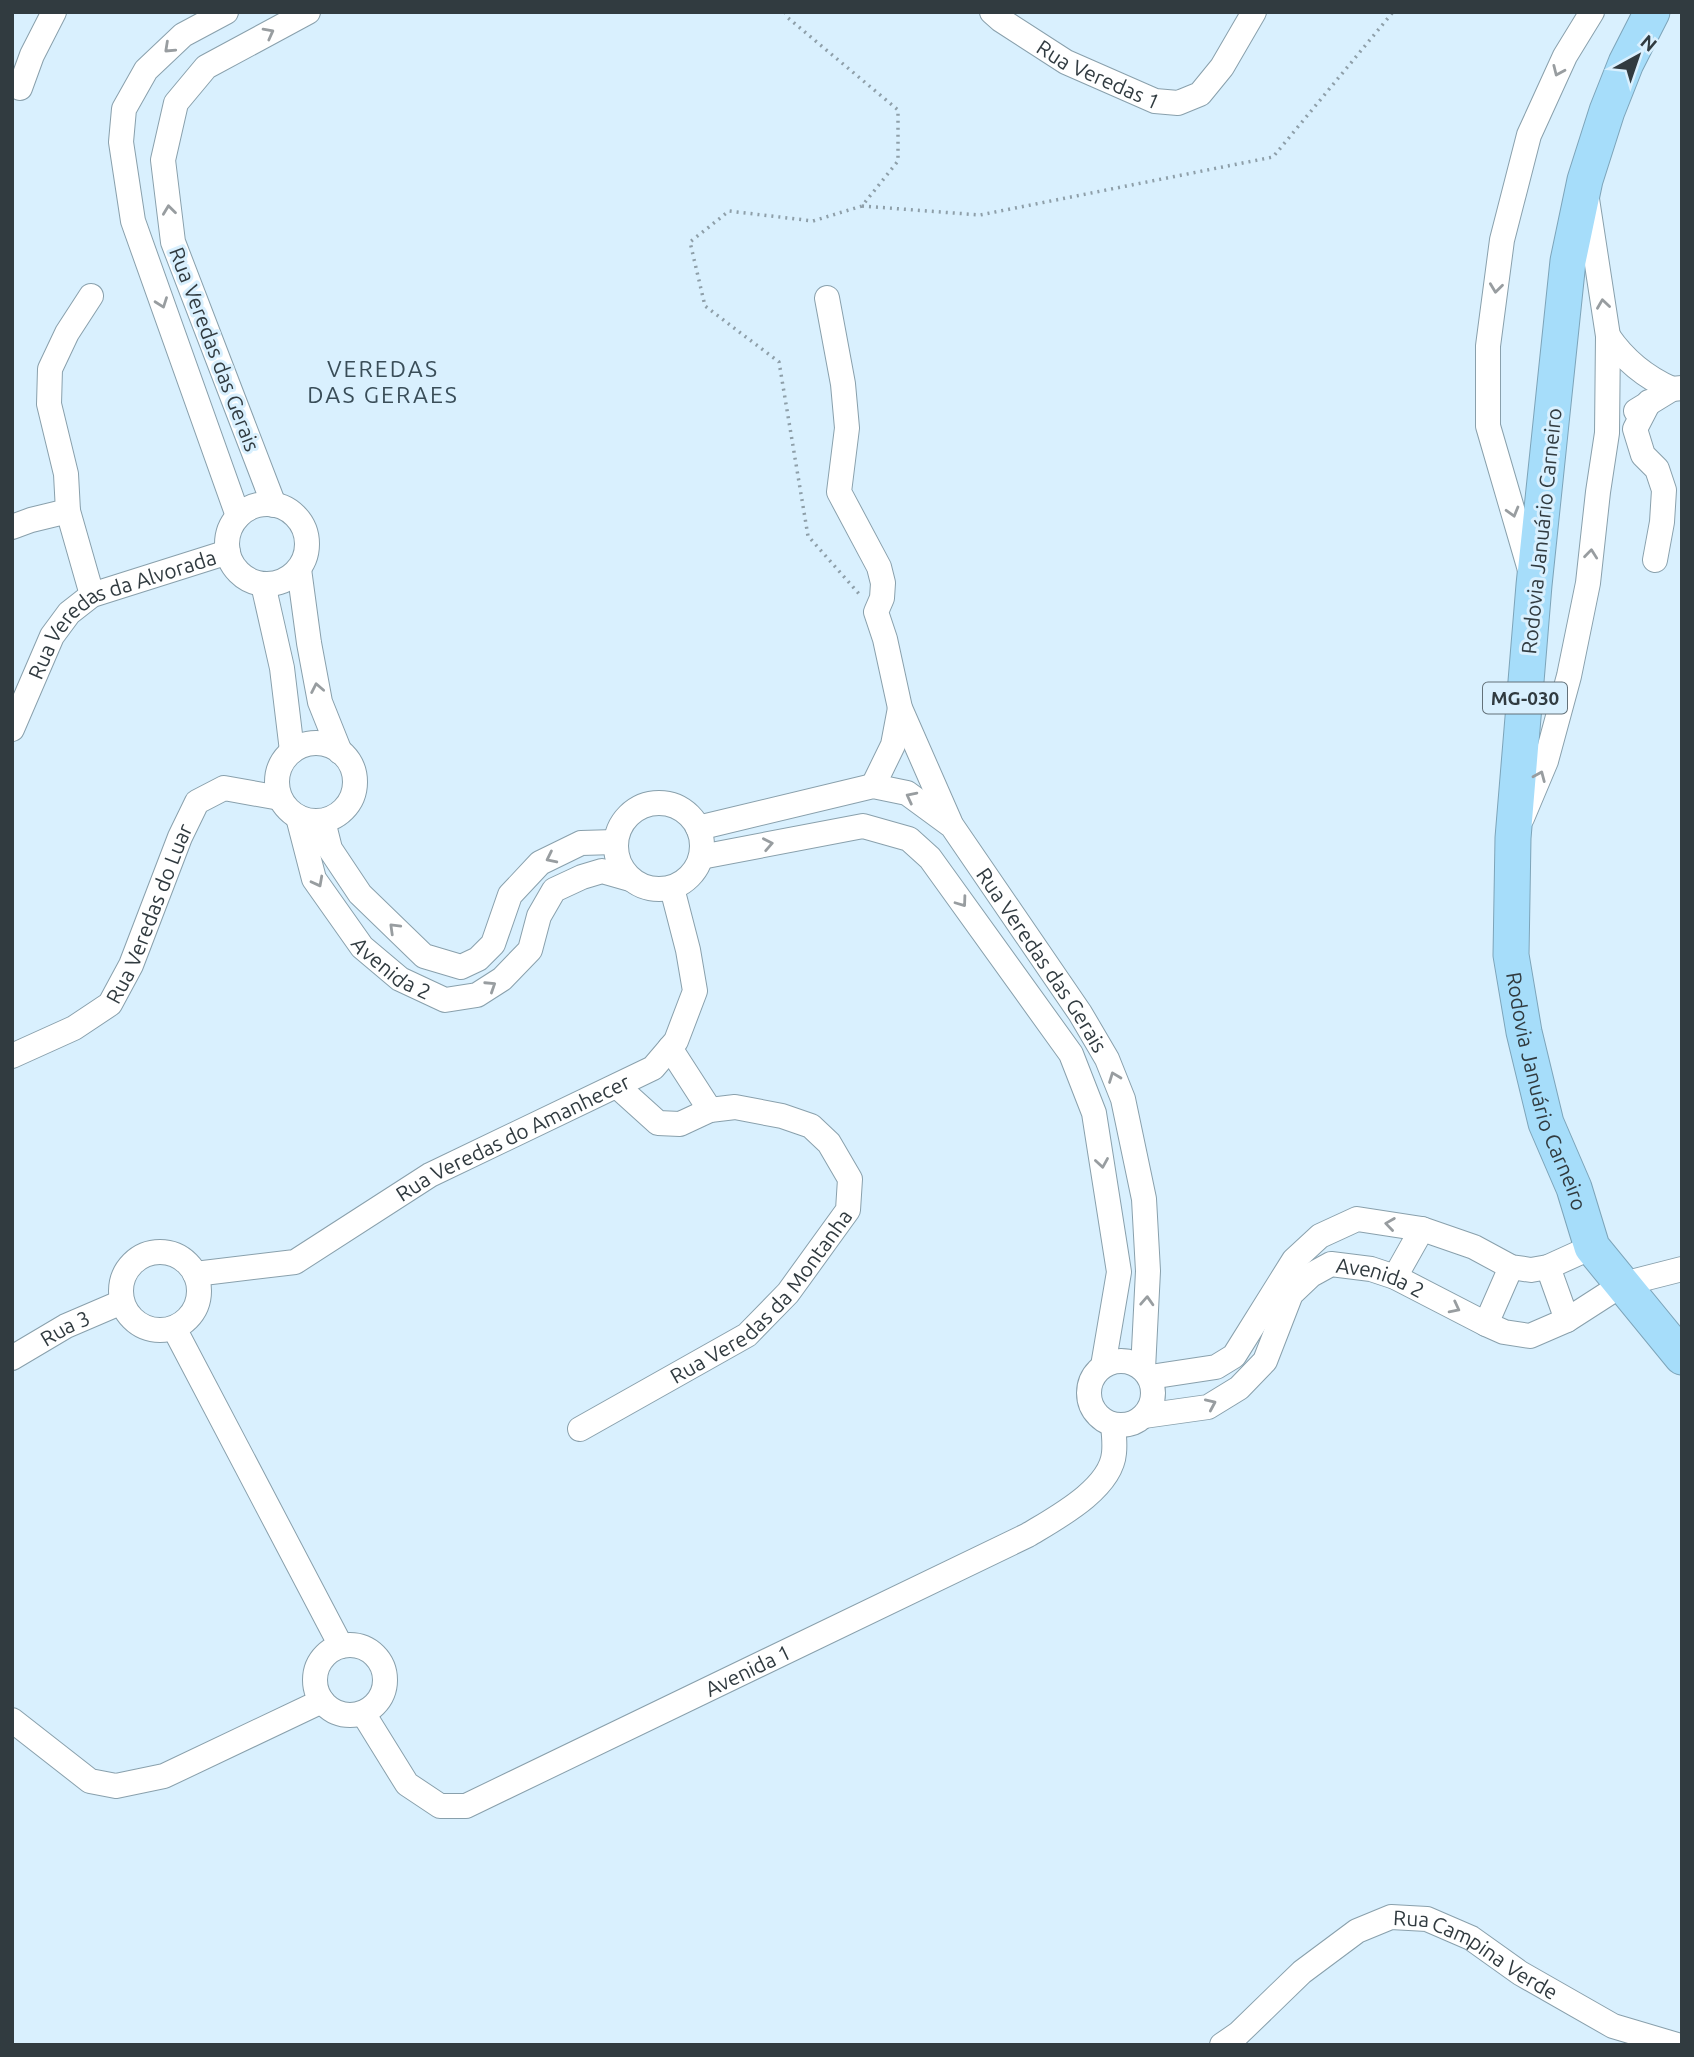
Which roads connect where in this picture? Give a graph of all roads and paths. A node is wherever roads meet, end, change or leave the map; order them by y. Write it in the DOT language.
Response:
graph roads {
  1 [pos="54,12"];
  2 [pos="226,12"];
  3 [pos="309,12"];
  4 [pos="785,12"];
  5 [pos="992,12"];
  6 [pos="1254,12"];
  7 [pos="1392,12"];
  8 [pos="1592,12"];
  9 [pos="1652,12"];
  10 [pos="20,89"];
  11 [pos="1584,180"];
  12 [pos="862,206"];
  13 [pos="91,296"];
  14 [pos="827,298"];
  15 [pos="1608,336"];
  16 [pos="1677,389"];
  17 [pos="1649,402"];
  18 [pos="1607,433"];
  19 [pos="274,505"];
  20 [pos="68,511"];
  21 [pos="238,516"];
  22 [pos="12,527"];
  23 [pos="228,552"];
  24 [pos="1655,559"];
  25 [pos="299,569"];
  26 [pos="263,584"];
  27 [pos="1534,586"];
  28 [pos="92,595"];
  29 [pos="876,612"];
  30 [pos="900,708"];
  31 [pos="12,729"];
  32 [pos="292,751"];
  33 [pos="340,752"];
  34 [pos="873,786"];
  35 [pos="280,798"];
  36 [pos="298,817"];
  37 [pos="323,821"];
  38 [pos="952,826"];
  39 [pos="698,828"];
  40 [pos="1513,838"];
  41 [pos="615,842"];
  42 [pos="701,857"];
  43 [pos="630,879"];
  44 [pos="672,888"];
  45 [pos="670,1048"];
  46 [pos="12,1056"];
  47 [pos="617,1086"];
  48 [pos="710,1110"];
  49 [pos="1422,1229"];
  50 [pos="1592,1247"];
  51 [pos="1511,1267"];
  52 [pos="1548,1267"];
  53 [pos="1682,1269"];
  54 [pos="195,1274"];
  55 [pos="1395,1277"];
  56 [pos="1623,1284"];
  57 [pos="122,1302"];
  58 [pos="1567,1320"];
  59 [pos="1486,1324"];
  60 [pos="174,1328"];
  61 [pos="1682,1357"];
  62 [pos="12,1359"];
  63 [pos="1103,1366"];
  64 [pos="1146,1373"];
  65 [pos="1144,1416"];
  66 [pos="1113,1425"];
  67 [pos="580,1429"];
  68 [pos="341,1646"];
  69 [pos="322,1701"];
  70 [pos="363,1713"];
  71 [pos="12,1720"];
  72 [pos="1222,2045"];
  73 [pos="1677,2045"];
  1 -- 10 [label="street"];
  2 -- 21 [label="street, Rua Veredas das Gerais, one-way"];
  19 -- 3 [label="street, Rua Veredas das Gerais, one-way"];
  4 -- 12 [label="path"];
  5 -- 6 [label="street, Rua Veredas 1"];
  7 -- 12 [label="path"];
  8 -- 27 [label="street, one-way"];
  9 -- 11 [label="highway, Rodovia Januário Carneiro / MG-030"];
  15 -- 11 [label="street, one-way"];
  11 -- 27 [label="highway, Rodovia Januário Carneiro / MG-030"];
  12 -- 29 [label="path"];
  13 -- 20 [label="street"];
  14 -- 29 [label="street"];
  15 -- 16 [label="street"];
  15 -- 18 [label="street"];
  16 -- 17 [label="street"];
  17 -- 18 [label="street"];
  17 -- 24 [label="street"];
  40 -- 18 [label="street, one-way"];
  19 -- 21 [label="street"];
  19 -- 25 [label="street"];
  20 -- 22 [label="street"];
  20 -- 28 [label="street"];
  21 -- 23 [label="street"];
  23 -- 26 [label="street"];
  23 -- 28 [label="street, Rua Veredas da Alvorada"];
  25 -- 26 [label="street"];
  33 -- 25 [label="street, one-way"];
  26 -- 32 [label="street"];
  27 -- 40 [label="highway, Rodovia Januário Carneiro / MG-030"];
  28 -- 31 [label="street, Rua Veredas da Alvorada"];
  29 -- 30 [label="street"];
  30 -- 34 [label="street"];
  30 -- 38 [label="street"];
  32 -- 33 [label="street"];
  32 -- 35 [label="street"];
  33 -- 37 [label="street"];
  38 -- 34 [label="street, Rua Veredas das Gerais, one-way"];
  34 -- 39 [label="street, Rua Veredas das Gerais"];
  35 -- 36 [label="street"];
  35 -- 46 [label="street, Rua Veredas do Luar"];
  36 -- 37 [label="street"];
  36 -- 43 [label="street, Avenida 2, one-way"];
  41 -- 37 [label="street, Avenida 2, one-way"];
  64 -- 38 [label="street, Rua Veredas das Gerais, one-way"];
  39 -- 41 [label="street"];
  39 -- 42 [label="street"];
  40 -- 50 [label="highway, Rodovia Januário Carneiro / MG-030"];
  41 -- 43 [label="street"];
  42 -- 44 [label="street"];
  42 -- 63 [label="street, Rua Veredas das Gerais, one-way"];
  43 -- 44 [label="street"];
  44 -- 45 [label="street, Rua Veredas do Amanhecer"];
  45 -- 47 [label="street, Rua Veredas do Amanhecer"];
  45 -- 48 [label="street"];
  47 -- 48 [label="street, Rua Veredas da Montanha"];
  47 -- 54 [label="street, Rua Veredas do Amanhecer"];
  48 -- 67 [label="street, Rua Veredas da Montanha"];
  49 -- 51 [label="street, Avenida 2"];
  49 -- 55 [label="street"];
  49 -- 64 [label="street, Avenida 2, one-way"];
  50 -- 52 [label="street, Avenida 2"];
  50 -- 56 [label="highway, Rodovia Januário Carneiro / MG-030"];
  51 -- 52 [label="street, Avenida 2"];
  51 -- 59 [label="street"];
  52 -- 58 [label="street"];
  53 -- 56 [label="street, Avenida 2"];
  54 -- 57 [label="street"];
  54 -- 60 [label="street"];
  55 -- 59 [label="street, Avenida 2, one-way"];
  65 -- 55 [label="street, Avenida 2, one-way"];
  56 -- 58 [label="street, Avenida 2"];
  56 -- 61 [label="highway, Rodovia Januário Carneiro / MG-030"];
  57 -- 60 [label="street"];
  57 -- 62 [label="street, Rua 3"];
  58 -- 59 [label="street, Avenida 2"];
  60 -- 68 [label="street"];
  63 -- 64 [label="street"];
  63 -- 66 [label="street"];
  64 -- 65 [label="street"];
  65 -- 66 [label="street"];
  66 -- 70 [label="street, Avenida 1"];
  68 -- 69 [label="street"];
  68 -- 70 [label="street"];
  69 -- 70 [label="street"];
  69 -- 71 [label="street"];
  72 -- 73 [label="street, Rua Campina Verde"];
}
